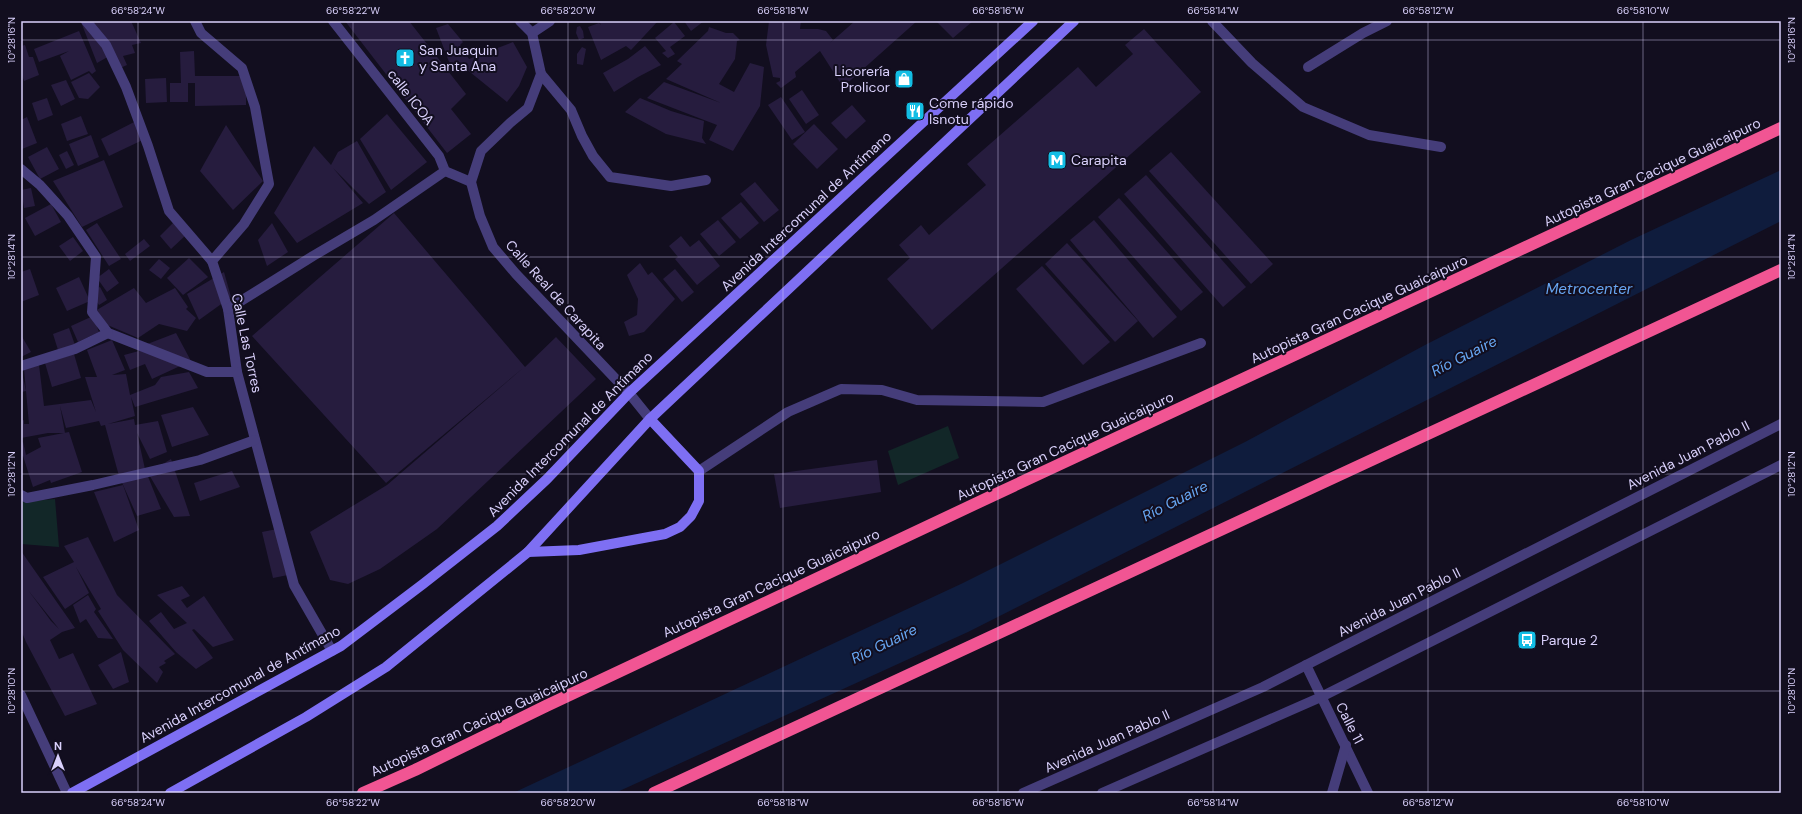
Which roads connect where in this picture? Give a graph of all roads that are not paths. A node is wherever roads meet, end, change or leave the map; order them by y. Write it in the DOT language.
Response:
graph roads {
  1 [pos="86,21"];
  2 [pos="195,21"];
  3 [pos="333,21"];
  4 [pos="520,21"];
  5 [pos="550,21"];
  6 [pos="1033,21"];
  7 [pos="1074,21"];
  8 [pos="1212,21"];
  9 [pos="1387,21"];
  10 [pos="532,33"];
  11 [pos="1308,67"];
  12 [pos="541,74"];
  13 [pos="1781,128"];
  14 [pos="1441,147"];
  15 [pos="21,169"];
  16 [pos="445,171"];
  17 [pos="706,180"];
  18 [pos="471,182"];
  19 [pos="212,261"];
  20 [pos="1781,270"];
  21 [pos="228,309"];
  22 [pos="108,333"];
  23 [pos="1201,343"];
  24 [pos="21,366"];
  25 [pos="237,372"];
  26 [pos="629,393"];
  27 [pos="650,419"];
  28 [pos="1781,424"];
  29 [pos="255,440"];
  30 [pos="1781,465"];
  31 [pos="699,470"];
  32 [pos="21,495"];
  33 [pos="528,552"];
  34 [pos="332,651"];
  35 [pos="1306,665"];
  36 [pos="21,695"];
  37 [pos="1321,697"];
  38 [pos="1346,746"];
  39 [pos="67,793"];
  40 [pos="72,793"];
  41 [pos="170,793"];
  42 [pos="363,793"];
  43 [pos="654,793"];
  44 [pos="1023,793"];
  45 [pos="1102,793"];
  46 [pos="1332,793"];
  47 [pos="1368,793"];
  1 -- 19 [label="street"];
  2 -- 19 [label="street"];
  3 -- 16 [label="street, calle ICOA"];
  4 -- 10 [label="street"];
  5 -- 10 [label="street"];
  6 -- 26 [label="main road, Avenida Intercomunal de Antímano"];
  7 -- 27 [label="main road"];
  8 -- 14 [label="street"];
  9 -- 11 [label="street"];
  10 -- 12 [label="street"];
  12 -- 17 [label="street"];
  12 -- 18 [label="street"];
  13 -- 42 [label="highway, Autopista Gran Cacique Guaicaipuro"];
  15 -- 22 [label="street"];
  16 -- 18 [label="street"];
  16 -- 21 [label="street"];
  18 -- 26 [label="street, Calle Real de Carapita"];
  19 -- 21 [label="street, Calle Las Torres"];
  20 -- 43 [label="highway"];
  21 -- 25 [label="street, Calle Las Torres"];
  22 -- 24 [label="street"];
  22 -- 25 [label="street"];
  23 -- 31 [label="street"];
  25 -- 29 [label="street, Calle Las Torres"];
  26 -- 27 [label="street, Calle Real de Carapita"];
  26 -- 34 [label="main road, Avenida Intercomunal de Antímano"];
  27 -- 31 [label="main road"];
  27 -- 33 [label="main road"];
  28 -- 35 [label="street, Avenida Juan Pablo II"];
  29 -- 32 [label="street"];
  29 -- 34 [label="street, Calle Las Torres"];
  30 -- 37 [label="street"];
  31 -- 33 [label="main road"];
  33 -- 41 [label="main road"];
  34 -- 40 [label="main road, Avenida Intercomunal de Antímano"];
  35 -- 37 [label="street, Calle 11"];
  35 -- 44 [label="street, Avenida Juan Pablo II"];
  36 -- 39 [label="street"];
  37 -- 38 [label="street, Calle 11"];
  37 -- 45 [label="street"];
  38 -- 46 [label="street"];
  38 -- 47 [label="street, Calle 11"];
}
